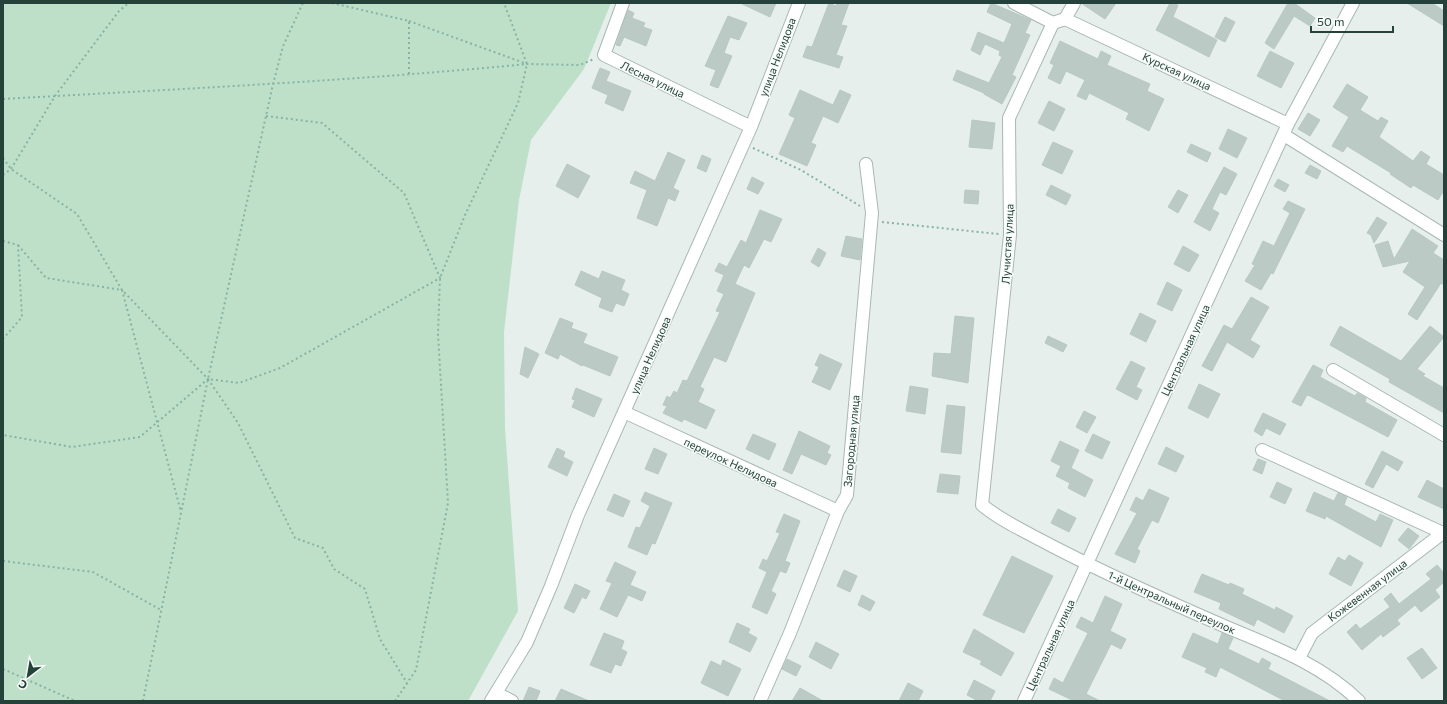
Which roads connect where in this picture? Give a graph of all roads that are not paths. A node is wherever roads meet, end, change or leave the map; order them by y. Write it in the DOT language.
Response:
graph roads {
  1 [pos="623,3"];
  2 [pos="798,3"];
  3 [pos="1014,3"];
  4 [pos="1074,3"];
  5 [pos="1353,3"];
  6 [pos="1065,19"];
  7 [pos="1053,23"];
  8 [pos="750,127"];
  9 [pos="1286,129"];
  10 [pos="866,164"];
  11 [pos="1444,235"];
  12 [pos="1333,370"];
  13 [pos="624,412"];
  14 [pos="1444,436"];
  15 [pos="1262,450"];
  16 [pos="982,505"];
  17 [pos="838,511"];
  18 [pos="1443,532"];
  19 [pos="1087,564"];
  20 [pos="1300,658"];
  21 [pos="493,697"];
  22 [pos="512,701"];
  23 [pos="760,701"];
  24 [pos="1024,701"];
  25 [pos="1359,701"];
  1 -- 8 [label="street, Лесная улица"];
  2 -- 8 [label="street, улица Нелидова"];
  3 -- 7 [label="street"];
  4 -- 6 [label="street"];
  5 -- 9 [label="street, Центральная улица"];
  6 -- 7 [label="street"];
  6 -- 9 [label="street, Курская улица"];
  7 -- 16 [label="street, Лучистая улица"];
  8 -- 13 [label="street, улица Нелидова"];
  9 -- 11 [label="street, Курская улица"];
  9 -- 19 [label="street, Центральная улица"];
  10 -- 17 [label="street, Загородная улица"];
  12 -- 14 [label="street"];
  13 -- 17 [label="street, переулок Нелидова"];
  13 -- 21 [label="street, улица Нелидова"];
  15 -- 18 [label="street"];
  16 -- 19 [label="street, 1-й Центральный переулок"];
  17 -- 23 [label="street, Загородная улица"];
  18 -- 20 [label="street, Кожевенная улица"];
  19 -- 20 [label="street, 1-й Центральный переулок"];
  19 -- 24 [label="street, Центральная улица"];
  20 -- 25 [label="street, 1-й Центральный переулок"];
  21 -- 22 [label="street"];
}
